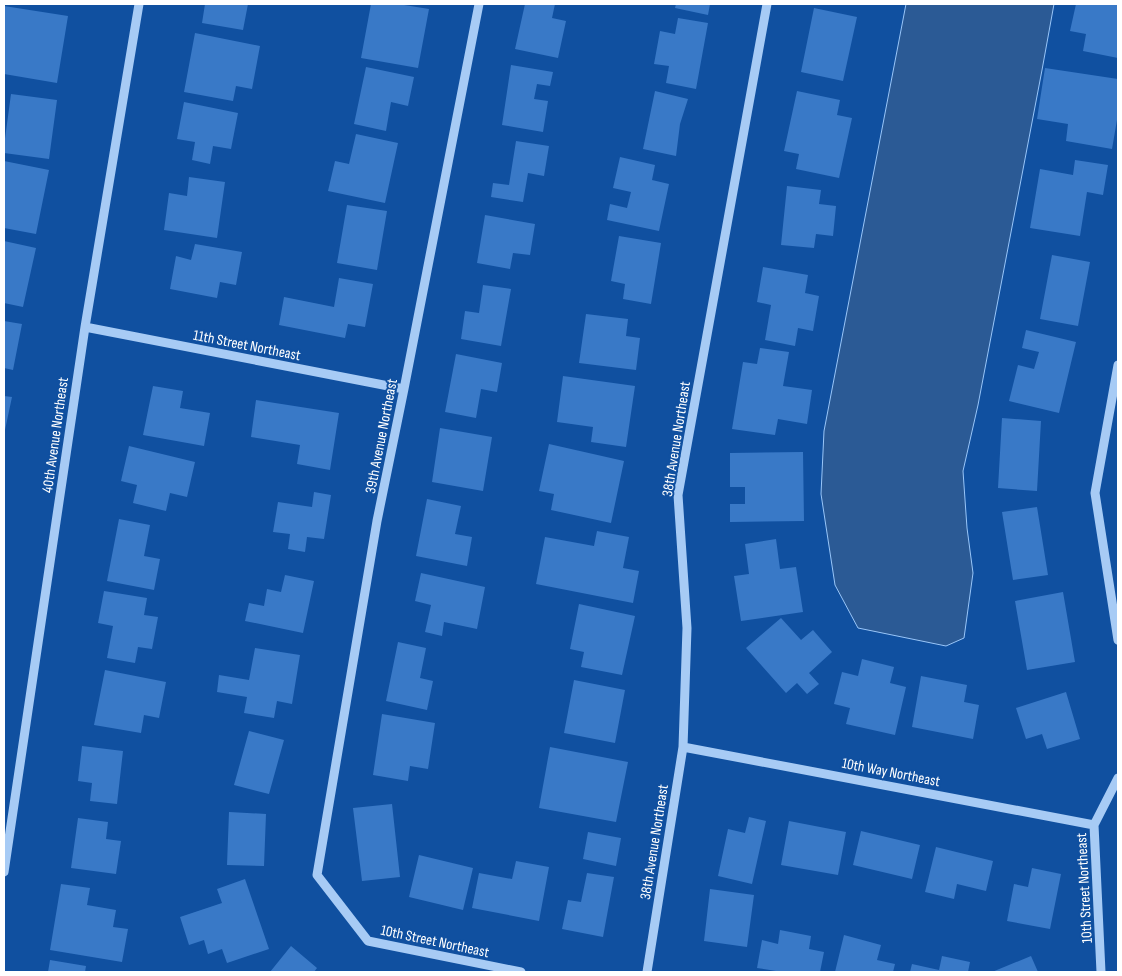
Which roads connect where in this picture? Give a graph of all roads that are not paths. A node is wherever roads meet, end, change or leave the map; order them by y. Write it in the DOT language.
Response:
graph roads {
  1 [pos="139,4"];
  2 [pos="479,4"];
  3 [pos="767,4"];
  4 [pos="85,327"];
  5 [pos="1118,365"];
  6 [pos="404,390"];
  7 [pos="1118,640"];
  8 [pos="682,747"];
  9 [pos="1118,778"];
  10 [pos="1094,824"];
  11 [pos="4,872"];
  12 [pos="317,875"];
  13 [pos="520,972"];
  14 [pos="647,972"];
  15 [pos="1101,972"];
  1 -- 4 [label="street, 40th Avenue Northeast"];
  2 -- 6 [label="street, 39th Avenue Northeast"];
  3 -- 8 [label="street, 38th Avenue Northeast"];
  4 -- 6 [label="street, 11th Street Northeast"];
  4 -- 11 [label="street, 40th Avenue Northeast"];
  5 -- 7 [label="street"];
  6 -- 12 [label="street, 39th Avenue Northeast"];
  8 -- 10 [label="street, 10th Way Northeast"];
  8 -- 14 [label="street, 38th Avenue Northeast"];
  9 -- 10 [label="street, 10th Street Northeast"];
  10 -- 15 [label="street, 10th Street Northeast"];
  12 -- 13 [label="street, 10th Street Northeast"];
}
